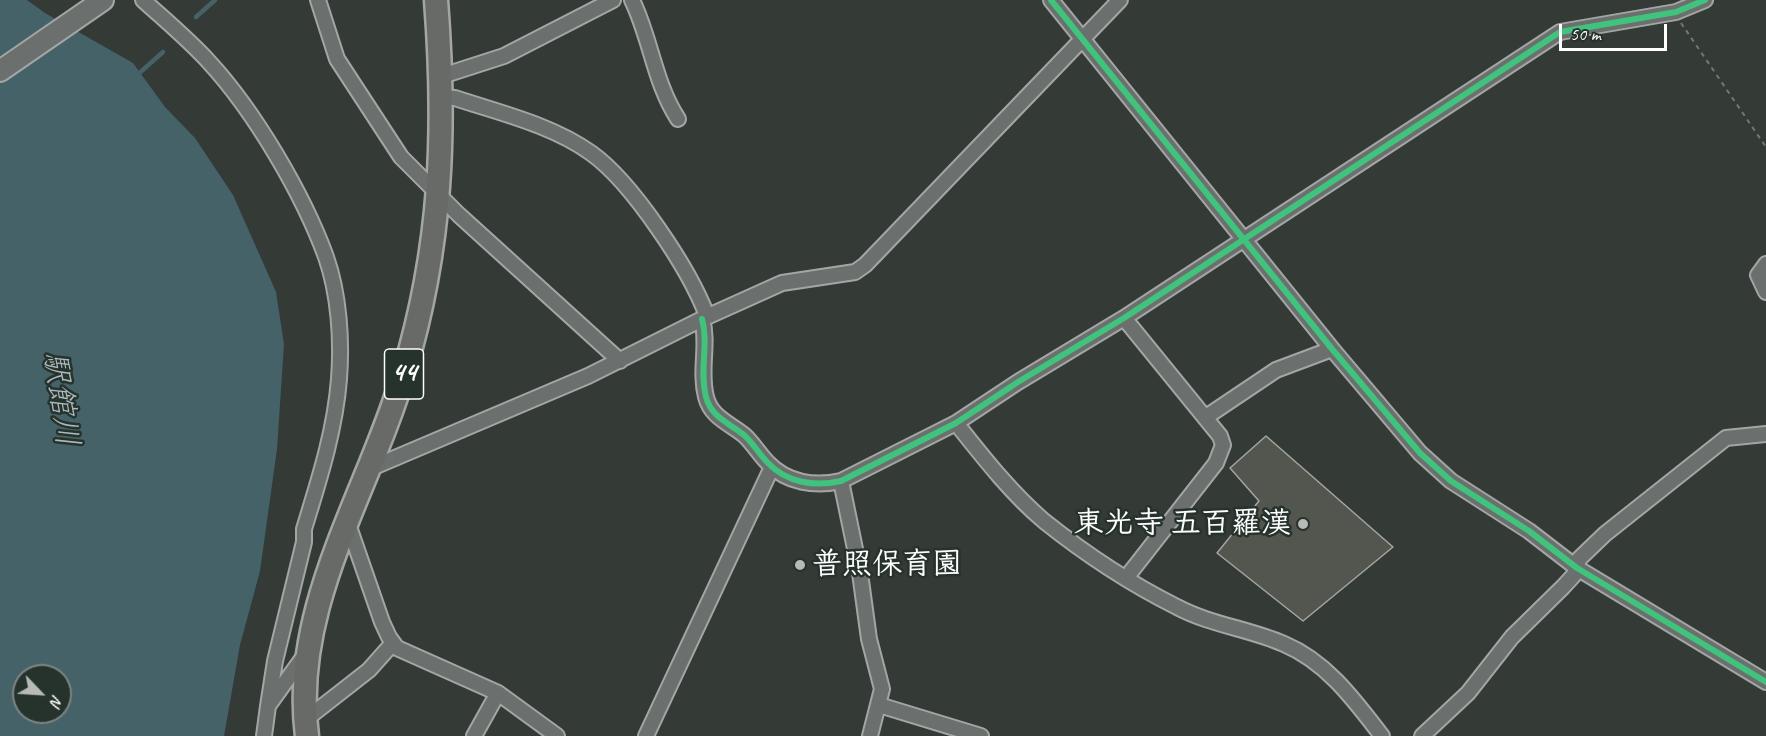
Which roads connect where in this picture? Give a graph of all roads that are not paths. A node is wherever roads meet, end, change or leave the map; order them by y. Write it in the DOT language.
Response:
graph roads {
  1 [pos="104,0"];
  2 [pos="143,0"];
  3 [pos="318,0"];
  4 [pos="436,0"];
  5 [pos="613,0"];
  6 [pos="632,0"];
  7 [pos="1051,0"];
  8 [pos="1120,0"];
  9 [pos="1705,0"];
  10 [pos="1082,38"];
  11 [pos="0,71"];
  12 [pos="442,86"];
  13 [pos="678,119"];
  14 [pos="437,193"];
  15 [pos="1244,237"];
  16 [pos="1766,264"];
  17 [pos="1766,292"];
  18 [pos="705,317"];
  19 [pos="1124,318"];
  20 [pos="1332,349"];
  21 [pos="620,361"];
  22 [pos="1206,417"];
  23 [pos="956,423"];
  24 [pos="1766,434"];
  25 [pos="772,467"];
  26 [pos="369,469"];
  27 [pos="841,481"];
  28 [pos="348,521"];
  29 [pos="1577,568"];
  30 [pos="1126,578"];
  31 [pos="393,643"];
  32 [pos="310,648"];
  33 [pos="1766,682"];
  34 [pos="498,693"];
  35 [pos="879,705"];
  36 [pos="268,706"];
  37 [pos="306,728"];
  38 [pos="264,736"];
  39 [pos="474,736"];
  40 [pos="557,736"];
  41 [pos="646,736"];
  42 [pos="870,736"];
  43 [pos="981,736"];
  44 [pos="1383,736"];
  45 [pos="1422,736"];
  1 -- 11 [label="main road"];
  2 -- 36 [label="street"];
  3 -- 14 [label="street"];
  4 -- 12 [label="main road, 44"];
  5 -- 12 [label="street"];
  6 -- 13 [label="street"];
  7 -- 10 [label="street"];
  8 -- 10 [label="street"];
  9 -- 15 [label="street"];
  10 -- 15 [label="street"];
  10 -- 18 [label="street"];
  12 -- 14 [label="main road, 44"];
  12 -- 18 [label="street"];
  14 -- 21 [label="street"];
  14 -- 26 [label="main road, 44"];
  15 -- 19 [label="street"];
  15 -- 20 [label="street"];
  16 -- 17 [label="street"];
  18 -- 21 [label="street"];
  18 -- 25 [label="street"];
  19 -- 22 [label="street"];
  19 -- 23 [label="street"];
  20 -- 22 [label="street"];
  20 -- 29 [label="street"];
  21 -- 26 [label="street"];
  22 -- 30 [label="street"];
  23 -- 27 [label="street"];
  23 -- 30 [label="street"];
  24 -- 29 [label="street"];
  25 -- 27 [label="street"];
  25 -- 41 [label="street"];
  26 -- 28 [label="main road, 44"];
  27 -- 35 [label="street"];
  28 -- 31 [label="street"];
  28 -- 32 [label="main road, 44"];
  29 -- 33 [label="street"];
  29 -- 45 [label="street"];
  30 -- 44 [label="street"];
  31 -- 34 [label="street"];
  31 -- 37 [label="street"];
  32 -- 36 [label="street"];
  32 -- 37 [label="main road, 44"];
  34 -- 39 [label="street"];
  34 -- 40 [label="street"];
  35 -- 42 [label="street"];
  35 -- 43 [label="street"];
  36 -- 38 [label="street"];
}
